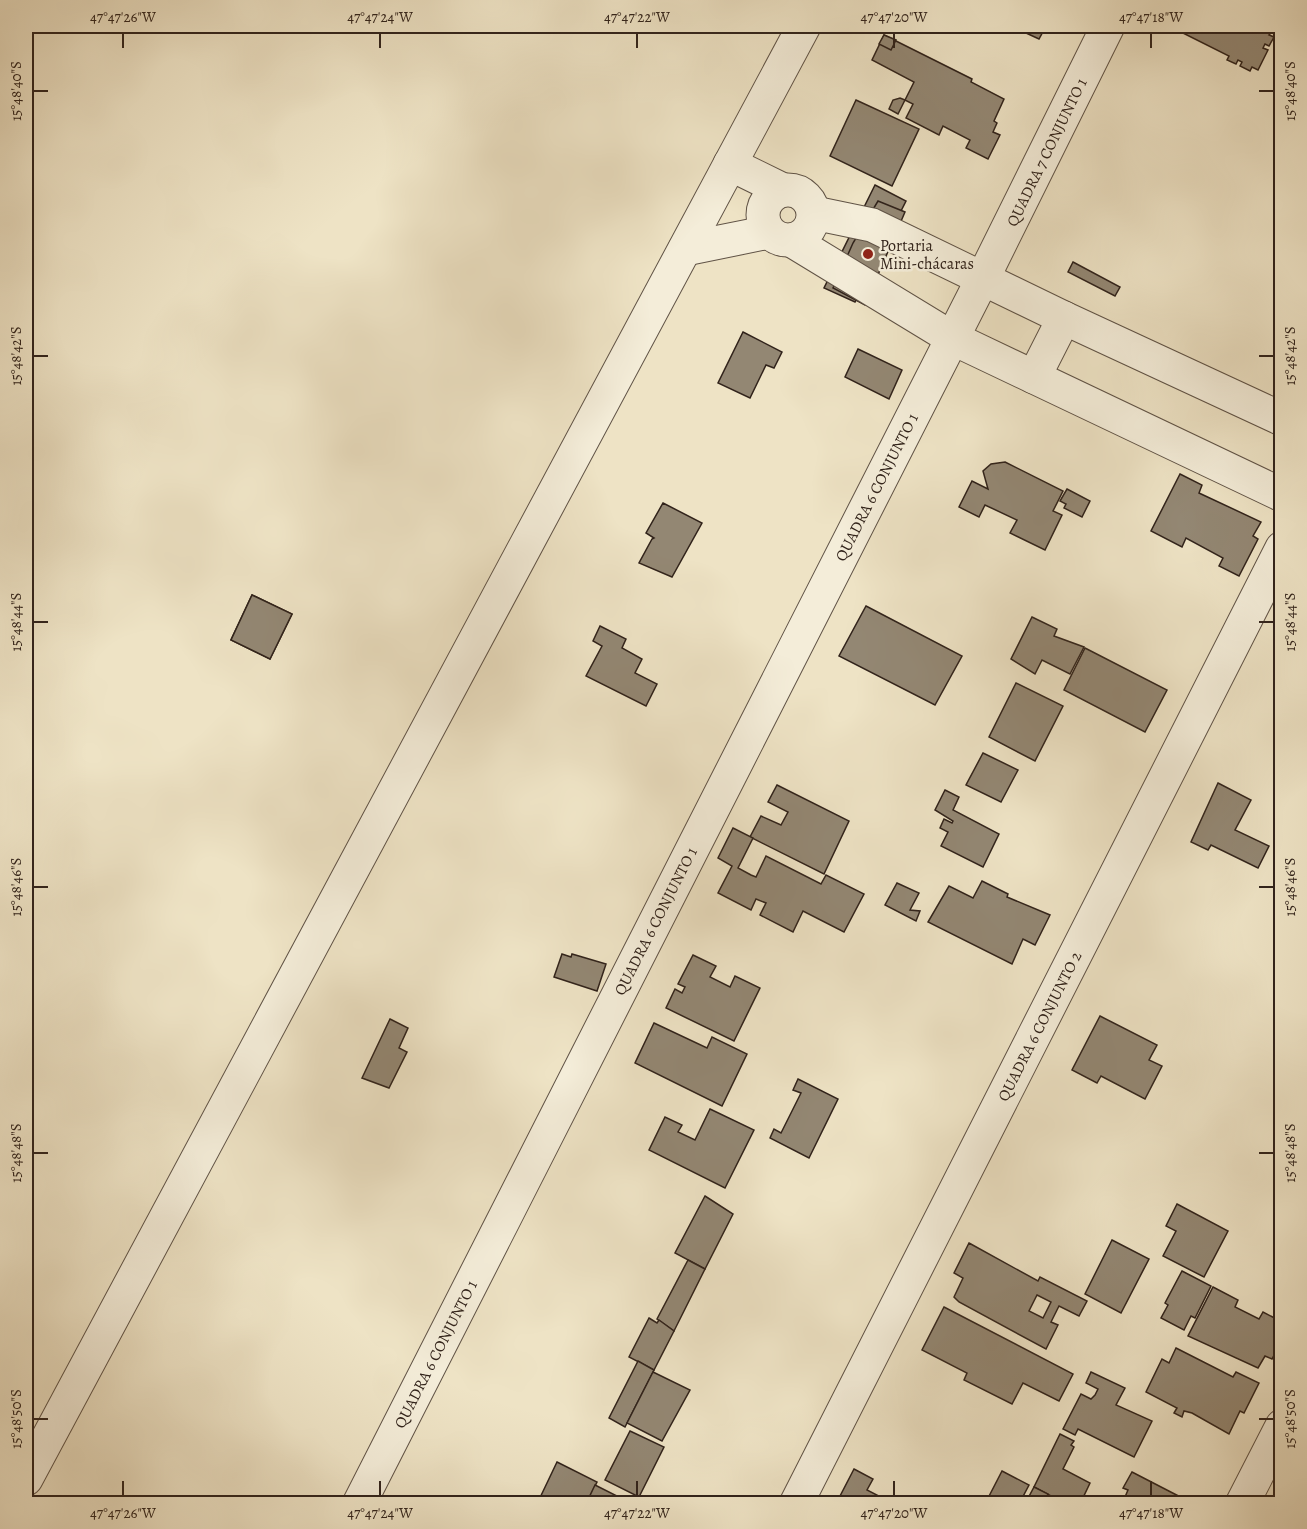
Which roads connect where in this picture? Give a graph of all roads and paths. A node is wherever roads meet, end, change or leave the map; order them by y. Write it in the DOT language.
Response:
graph roads {
  1 [pos="804,26"];
  2 [pos="1108,26"];
  3 [pos="730,164"];
  4 [pos="783,190"];
  5 [pos="814,213"];
  6 [pos="780,236"];
  7 [pos="686,249"];
  8 [pos="983,278"];
  9 [pos="1064,318"];
  10 [pos="952,338"];
  11 [pos="1034,377"];
  12 [pos="1281,419"];
  13 [pos="1281,495"];
  14 [pos="1281,548"];
  15 [pos="1281,1426"];
  16 [pos="26,1479"];
  17 [pos="359,1503"];
  18 [pos="796,1503"];
  19 [pos="1242,1503"];
  1 -- 3 [label="street"];
  2 -- 8 [label="street, QUADRA 7 CONJUNTO 1"];
  3 -- 4 [label="street"];
  3 -- 7 [label="street"];
  4 -- 5 [label="street"];
  4 -- 6 [label="street"];
  5 -- 6 [label="street"];
  5 -- 8 [label="street"];
  6 -- 7 [label="street"];
  6 -- 10 [label="street"];
  7 -- 16 [label="street"];
  8 -- 9 [label="street"];
  8 -- 10 [label="street, QUADRA 7 CONJUNTO 1"];
  9 -- 11 [label="street"];
  9 -- 12 [label="street"];
  10 -- 11 [label="street"];
  10 -- 17 [label="street, QUADRA 6 CONJUNTO 1"];
  11 -- 13 [label="street"];
  14 -- 18 [label="street, QUADRA 6 CONJUNTO 2"];
  15 -- 19 [label="street"];
}
